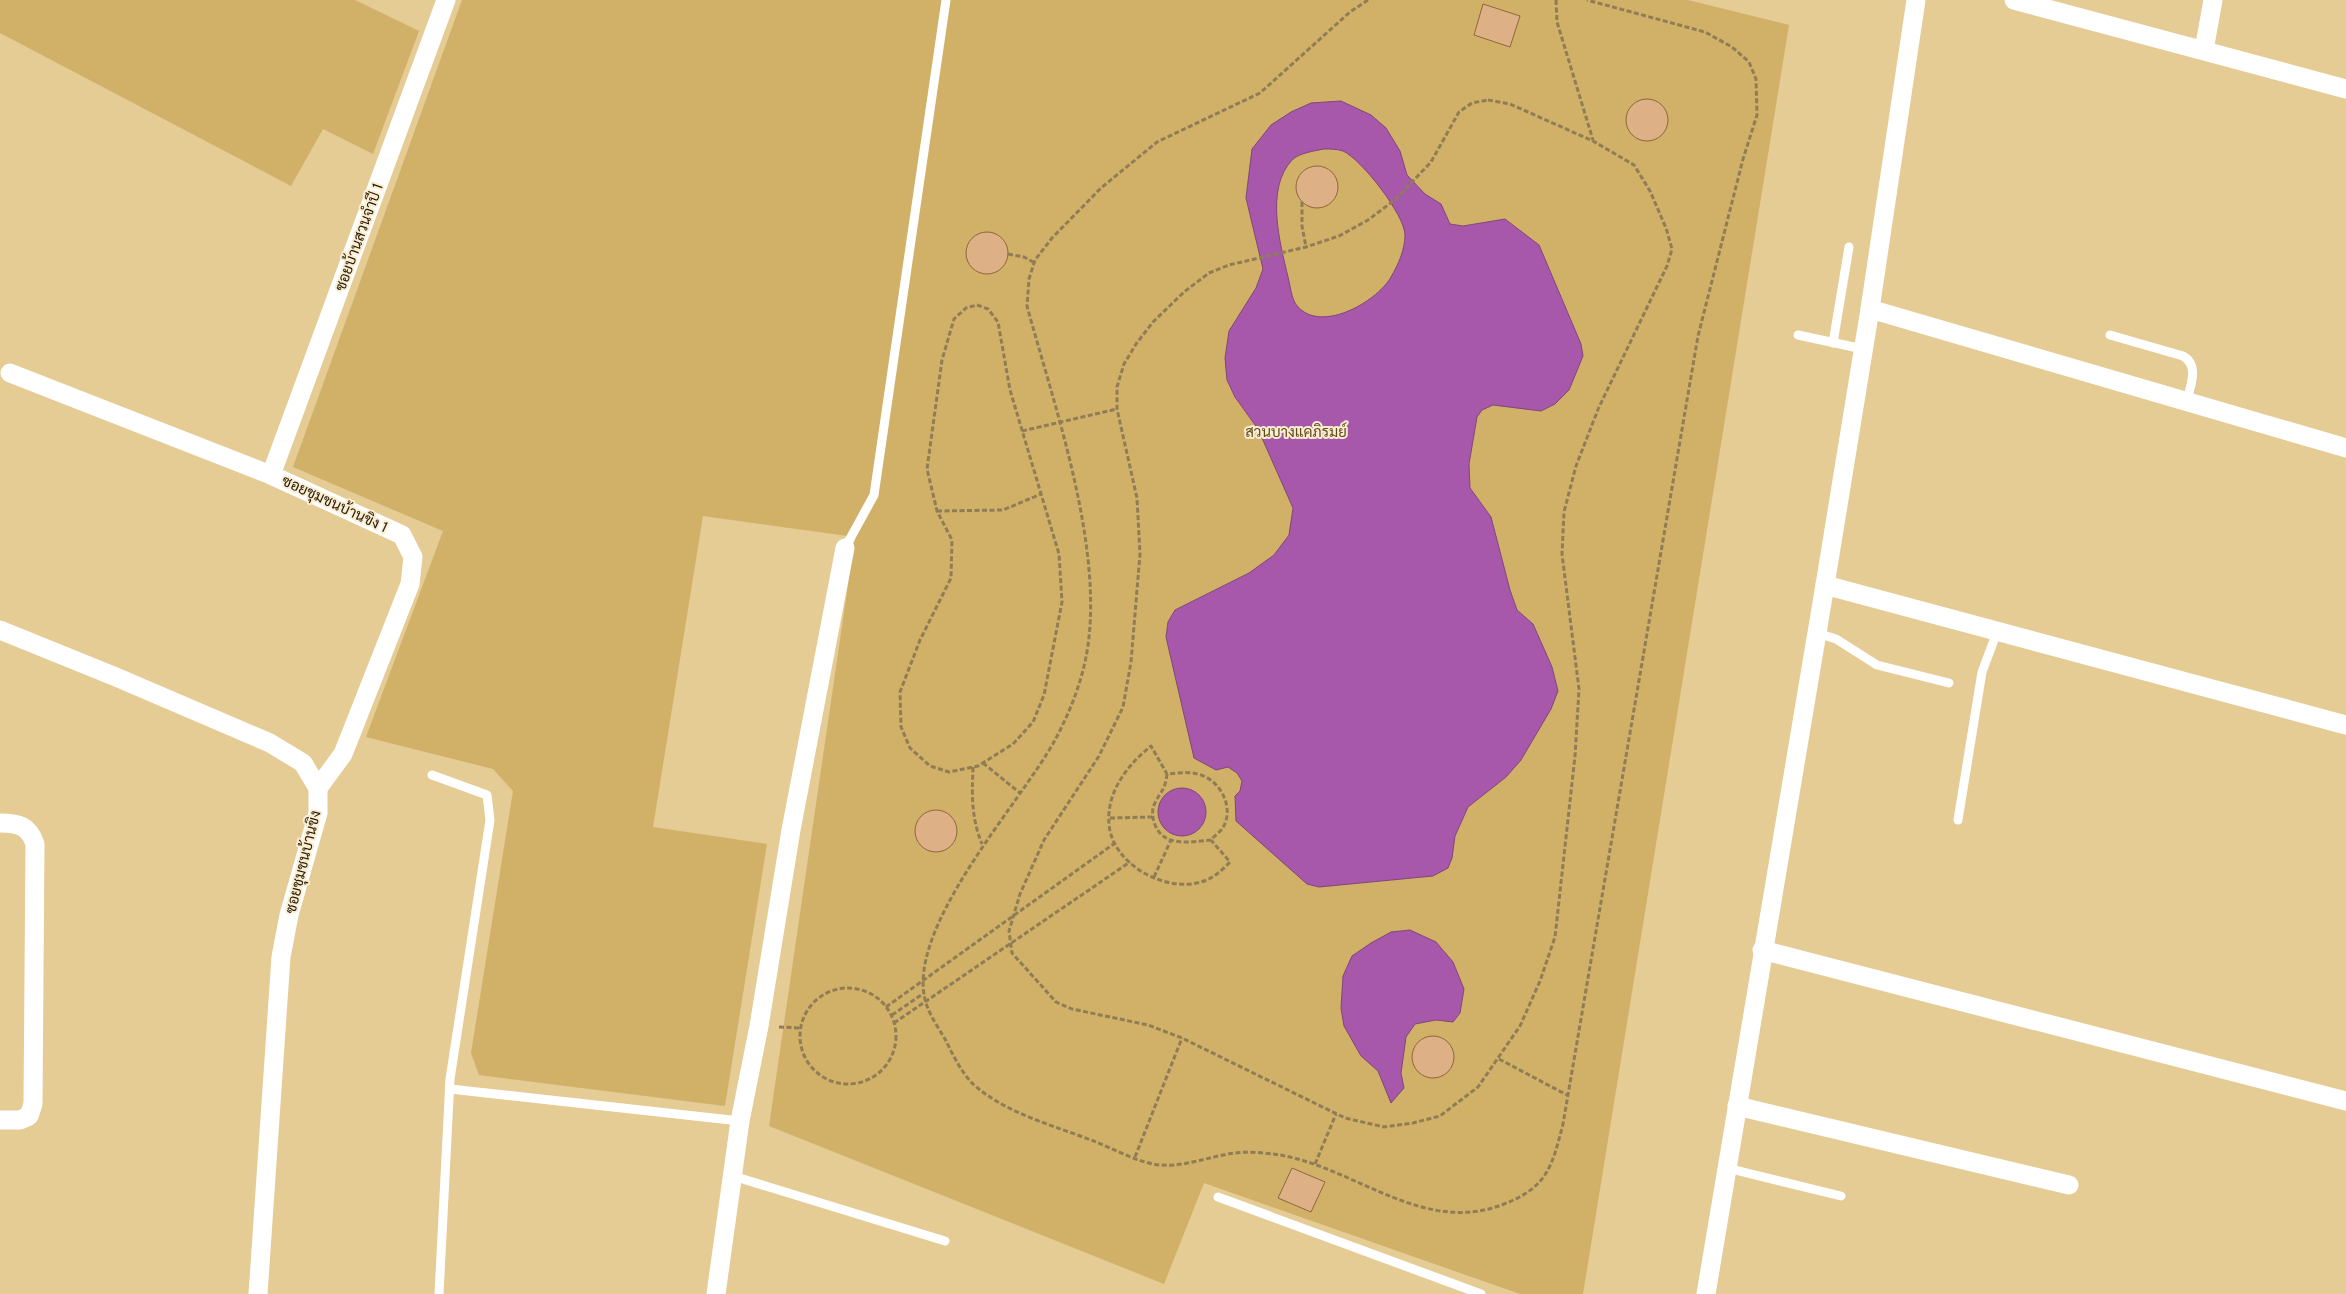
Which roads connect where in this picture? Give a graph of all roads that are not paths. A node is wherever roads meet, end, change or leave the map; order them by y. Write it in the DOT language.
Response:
graph roads {
  1 [pos="446,0"];
  2 [pos="946,0"];
  3 [pos="1916,0"];
  4 [pos="2014,0"];
  5 [pos="2213,0"];
  6 [pos="2204,50"];
  7 [pos="2346,89"];
  8 [pos="1849,247"];
  9 [pos="1870,308"];
  10 [pos="1798,335"];
  11 [pos="2110,335"];
  12 [pos="1833,343"];
  13 [pos="1863,349"];
  14 [pos="10,373"];
  15 [pos="2186,402"];
  16 [pos="2346,448"];
  17 [pos="271,475"];
  18 [pos="845,548"];
  19 [pos="1825,585"];
  20 [pos="0,630"];
  21 [pos="1997,632"];
  22 [pos="1817,633"];
  23 [pos="1949,683"];
  24 [pos="2346,725"];
  25 [pos="432,776"];
  26 [pos="318,788"];
  27 [pos="1958,820"];
  28 [pos="0,823"];
  29 [pos="1762,950"];
  30 [pos="450,1089"];
  31 [pos="2346,1101"];
  32 [pos="1737,1106"];
  33 [pos="0,1120"];
  34 [pos="740,1121"];
  35 [pos="1727,1168"];
  36 [pos="733,1176"];
  37 [pos="2070,1184"];
  38 [pos="1841,1196"];
  39 [pos="1218,1197"];
  40 [pos="945,1241"];
  41 [pos="258,1294"];
  42 [pos="439,1294"];
  43 [pos="716,1294"];
  44 [pos="1481,1294"];
  45 [pos="1706,1294"];
  1 -- 17 [label="street, ซอยบ้านสวนจำปี 1"];
  2 -- 18 [label="lane"];
  3 -- 9 [label="street"];
  4 -- 6 [label="street"];
  5 -- 6 [label="street"];
  6 -- 7 [label="street"];
  8 -- 12 [label="lane"];
  9 -- 13 [label="street"];
  9 -- 15 [label="street"];
  10 -- 12 [label="lane"];
  11 -- 15 [label="lane"];
  12 -- 13 [label="lane"];
  13 -- 19 [label="street"];
  14 -- 17 [label="street, ซอยชุมชนบ้านขิง 1"];
  15 -- 16 [label="street"];
  17 -- 26 [label="street, ซอยชุมชนบ้านขิง 1"];
  18 -- 34 [label="street"];
  19 -- 21 [label="street"];
  19 -- 22 [label="street"];
  20 -- 26 [label="street"];
  21 -- 24 [label="street"];
  21 -- 27 [label="lane"];
  22 -- 23 [label="lane"];
  22 -- 29 [label="street"];
  25 -- 30 [label="lane"];
  26 -- 41 [label="street, ซอยชุมชนบ้านขิง"];
  28 -- 33 [label="street"];
  29 -- 31 [label="street"];
  29 -- 32 [label="street"];
  30 -- 34 [label="lane"];
  30 -- 42 [label="lane"];
  32 -- 35 [label="street"];
  32 -- 37 [label="street"];
  34 -- 36 [label="street"];
  35 -- 38 [label="lane"];
  35 -- 45 [label="street"];
  36 -- 40 [label="lane"];
  36 -- 43 [label="street"];
  39 -- 44 [label="lane"];
}
